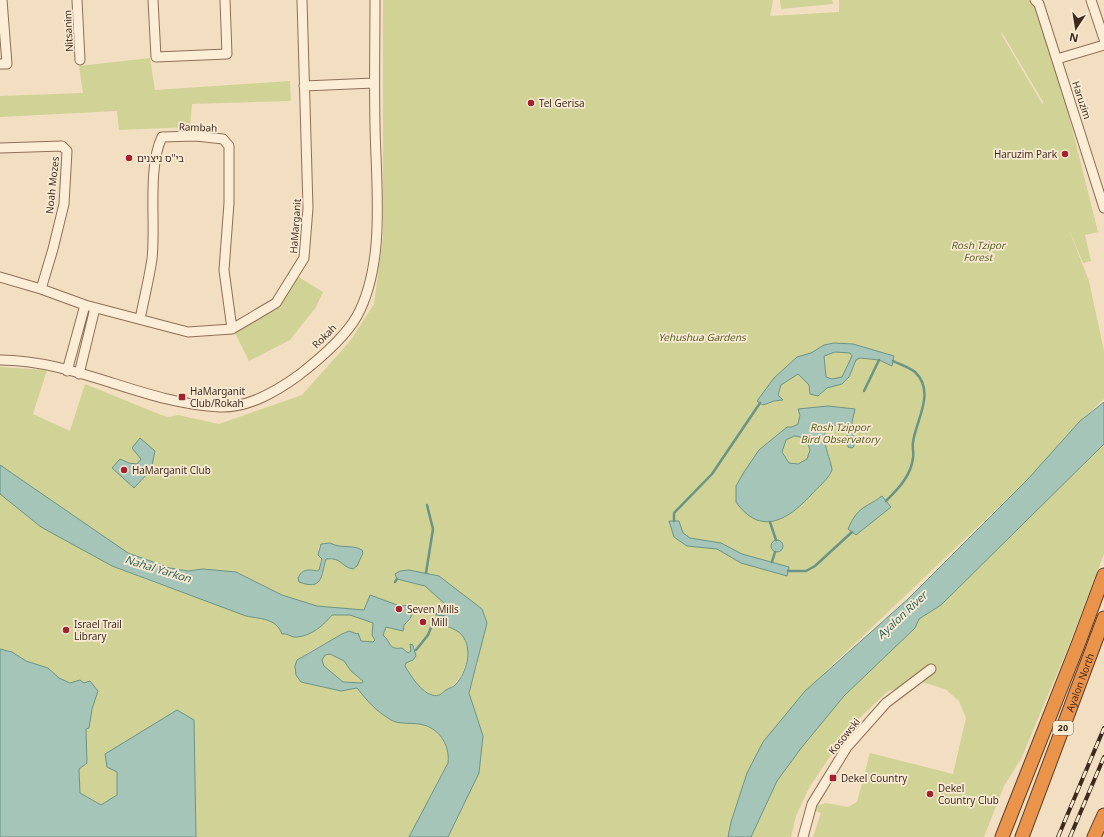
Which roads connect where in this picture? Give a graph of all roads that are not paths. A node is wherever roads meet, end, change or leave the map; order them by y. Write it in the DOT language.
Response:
graph roads {
  1 [pos="2,0"];
  2 [pos="77,0"];
  3 [pos="153,0"];
  4 [pos="225,0"];
  5 [pos="302,0"];
  6 [pos="375,0"];
  7 [pos="1035,0"];
  8 [pos="1091,0"];
  9 [pos="1104,39"];
  10 [pos="1104,45"];
  11 [pos="1057,59"];
  12 [pos="80,60"];
  13 [pos="4,64"];
  14 [pos="374,83"];
  15 [pos="304,86"];
  16 [pos="0,148"];
  17 [pos="1104,208"];
  18 [pos="0,277"];
  19 [pos="41,289"];
  20 [pos="84,305"];
  21 [pos="95,308"];
  22 [pos="140,319"];
  23 [pos="232,329"];
  24 [pos="0,360"];
  25 [pos="67,371"];
  26 [pos="79,374"];
  27 [pos="1104,575"];
  28 [pos="1104,597"];
  29 [pos="1104,618"];
  30 [pos="931,669"];
  31 [pos="1042,739"];
  32 [pos="1104,815"];
  33 [pos="803,837"];
  34 [pos="1002,837"];
  35 [pos="1022,837"];
  36 [pos="1094,837"];
  1 -- 13 [label="street"];
  2 -- 12 [label="street, Nitsanim"];
  3 -- 4 [label="street"];
  5 -- 15 [label="street, HaMarganit"];
  6 -- 14 [label="street, Rokah"];
  7 -- 11 [label="street, Haruzim"];
  8 -- 9 [label="street"];
  10 -- 11 [label="street"];
  11 -- 17 [label="street, Haruzim"];
  14 -- 15 [label="street"];
  14 -- 26 [label="street, Rokah"];
  15 -- 23 [label="street, HaMarganit"];
  16 -- 19 [label="street, Noah Mozes"];
  18 -- 19 [label="street, HaMarganit"];
  19 -- 20 [label="street, HaMarganit"];
  20 -- 21 [label="street, HaMarganit"];
  20 -- 25 [label="street"];
  21 -- 22 [label="street, HaMarganit"];
  21 -- 26 [label="street"];
  22 -- 23 [label="street, HaMarganit"];
  22 -- 23 [label="street, Rambah"];
  24 -- 25 [label="street, Rokah"];
  25 -- 26 [label="street, Rokah"];
  27 -- 31 [label="highway"];
  28 -- 31 [label="highway"];
  29 -- 35 [label="highway, Ayalon North / 20"];
  30 -- 33 [label="street, Kosowski"];
  31 -- 34 [label="highway"];
  32 -- 36 [label="highway"];
}
